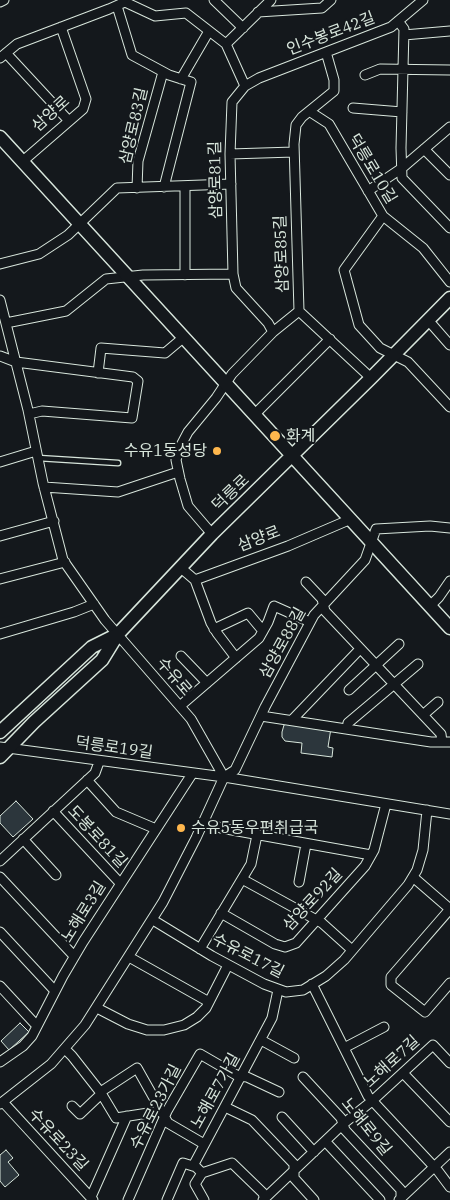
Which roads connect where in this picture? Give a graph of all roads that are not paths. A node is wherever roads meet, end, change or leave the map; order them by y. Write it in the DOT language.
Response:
graph roads {
  1 [pos="4,0"];
  2 [pos="214,0"];
  3 [pos="271,0"];
  4 [pos="331,0"];
  5 [pos="423,0"];
  6 [pos="0,2"];
  7 [pos="121,2"];
  8 [pos="138,4"];
  9 [pos="258,12"];
  10 [pos="398,21"];
  11 [pos="61,27"];
  12 [pos="243,28"];
  13 [pos="209,31"];
  14 [pos="450,31"];
  15 [pos="404,35"];
  16 [pos="226,44"];
  17 [pos="326,52"];
  18 [pos="3,55"];
  19 [pos="404,70"];
  20 [pos="450,70"];
  21 [pos="162,72"];
  22 [pos="365,75"];
  23 [pos="180,79"];
  24 [pos="245,86"];
  25 [pos="353,108"];
  26 [pos="402,112"];
  27 [pos="312,113"];
  28 [pos="69,121"];
  29 [pos="450,127"];
  30 [pos="0,137"];
  31 [pos="424,149"];
  32 [pos="294,152"];
  33 [pos="230,154"];
  34 [pos="22,161"];
  35 [pos="402,168"];
  36 [pos="450,175"];
  37 [pos="231,184"];
  38 [pos="185,186"];
  39 [pos="164,187"];
  40 [pos="137,188"];
  41 [pos="368,191"];
  42 [pos="383,216"];
  43 [pos="80,222"];
  44 [pos="449,224"];
  45 [pos="0,264"];
  46 [pos="185,274"];
  47 [pos="233,274"];
  48 [pos="130,277"];
  49 [pos="450,282"];
  50 [pos="450,298"];
  51 [pos="0,300"];
  52 [pos="299,311"];
  53 [pos="428,320"];
  54 [pos="6,323"];
  55 [pos="273,332"];
  56 [pos="184,337"];
  57 [pos="330,339"];
  58 [pos="450,344"];
  59 [pos="394,355"];
  60 [pos="0,356"];
  61 [pos="16,362"];
  62 [pos="98,373"];
  63 [pos="371,378"];
  64 [pos="225,385"];
  65 [pos="450,407"];
  66 [pos="29,414"];
  67 [pos="254,415"];
  68 [pos="37,455"];
  69 [pos="293,455"];
  70 [pos="0,462"];
  71 [pos="118,463"];
  72 [pos="178,472"];
  73 [pos="44,487"];
  74 [pos="351,520"];
  75 [pos="54,521"];
  76 [pos="450,528"];
  77 [pos="212,534"];
  78 [pos="0,536"];
  79 [pos="372,542"];
  80 [pos="65,562"];
  81 [pos="181,568"];
  82 [pos="0,579"];
  83 [pos="195,580"];
  84 [pos="450,581"];
  85 [pos="306,582"];
  86 [pos="94,604"];
  87 [pos="323,605"];
  88 [pos="430,606"];
  89 [pos="310,622"];
  90 [pos="450,628"];
  91 [pos="214,629"];
  92 [pos="0,632"];
  93 [pos="262,632"];
  94 [pos="118,634"];
  95 [pos="399,644"];
  96 [pos="360,649"];
  97 [pos="181,656"];
  98 [pos="236,658"];
  99 [pos="418,664"];
  100 [pos="376,666"];
  101 [pos="207,683"];
  102 [pos="394,685"];
  103 [pos="349,690"];
  104 [pos="438,702"];
  105 [pos="180,706"];
  106 [pos="423,715"];
  107 [pos="261,716"];
  108 [pos="292,720"];
  109 [pos="347,728"];
  110 [pos="0,732"];
  111 [pos="446,742"];
  112 [pos="3,751"];
  113 [pos="100,762"];
  114 [pos="192,774"];
  115 [pos="224,777"];
  116 [pos="87,780"];
  117 [pos="386,804"];
  118 [pos="427,810"];
  119 [pos="53,812"];
  120 [pos="450,814"];
  121 [pos="204,822"];
  122 [pos="156,829"];
  123 [pos="257,835"];
  124 [pos="22,840"];
  125 [pos="306,844"];
  126 [pos="371,856"];
  127 [pos="0,861"];
  128 [pos="56,876"];
  129 [pos="0,877"];
  130 [pos="413,877"];
  131 [pos="242,878"];
  132 [pos="299,882"];
  133 [pos="120,883"];
  134 [pos="450,909"];
  135 [pos="221,913"];
  136 [pos="153,920"];
  137 [pos="317,920"];
  138 [pos="0,932"];
  139 [pos="200,949"];
  140 [pos="352,950"];
  141 [pos="74,956"];
  142 [pos="129,957"];
  143 [pos="228,965"];
  144 [pos="450,983"];
  145 [pos="312,984"];
  146 [pos="0,986"];
  147 [pos="278,990"];
  148 [pos="55,991"];
  149 [pos="209,1002"];
  150 [pos="97,1008"];
  151 [pos="37,1026"];
  152 [pos="384,1027"];
  153 [pos="261,1040"];
  154 [pos="65,1048"];
  155 [pos="344,1048"];
  156 [pos="294,1058"];
  157 [pos="0,1062"];
  158 [pos="450,1063"];
  159 [pos="403,1072"];
  160 [pos="241,1077"];
  161 [pos="303,1077"];
  162 [pos="279,1092"];
  163 [pos="101,1093"];
  164 [pos="372,1101"];
  165 [pos="2,1103"];
  166 [pos="72,1106"];
  167 [pos="225,1107"];
  168 [pos="163,1114"];
  169 [pos="127,1116"];
  170 [pos="282,1117"];
  171 [pos="450,1122"];
  172 [pos="344,1124"];
  173 [pos="325,1141"];
  174 [pos="204,1144"];
  175 [pos="314,1152"];
  176 [pos="450,1152"];
  177 [pos="193,1166"];
  178 [pos="434,1167"];
  179 [pos="293,1172"];
  180 [pos="202,1173"];
  181 [pos="449,1184"];
  182 [pos="92,1199"];
  183 [pos="264,1199"];
  184 [pos="401,1199"];
  185 [pos="128,1200"];
  186 [pos="167,1200"];
  187 [pos="204,1200"];
  188 [pos="314,1200"];
  189 [pos="380,1200"];
  1 -- 6 [label="street"];
  2 -- 12 [label="street"];
  3 -- 9 [label="street"];
  4 -- 9 [label="street"];
  5 -- 10 [label="street, 인수봉로42길"];
  7 -- 8 [label="street"];
  7 -- 11 [label="street"];
  7 -- 21 [label="street"];
  8 -- 13 [label="street"];
  9 -- 12 [label="street"];
  10 -- 15 [label="street"];
  10 -- 17 [label="street, 인수봉로42길"];
  11 -- 18 [label="street"];
  11 -- 28 [label="street, 삼양로"];
  12 -- 16 [label="street"];
  13 -- 16 [label="street"];
  13 -- 23 [label="street"];
  14 -- 15 [label="street"];
  15 -- 19 [label="street"];
  16 -- 24 [label="street"];
  17 -- 24 [label="street, 인수봉로42길"];
  17 -- 32 [label="street, 삼양로85길"];
  18 -- 28 [label="street"];
  19 -- 20 [label="street"];
  19 -- 22 [label="street"];
  19 -- 26 [label="street"];
  21 -- 23 [label="street"];
  21 -- 40 [label="street, 삼양로83길"];
  23 -- 39 [label="street"];
  24 -- 33 [label="street, 삼양로81길"];
  25 -- 26 [label="street"];
  26 -- 35 [label="street"];
  27 -- 41 [label="street, 덕릉로10길"];
  28 -- 34 [label="street, 삼양로"];
  29 -- 31 [label="street"];
  30 -- 34 [label="main road"];
  31 -- 35 [label="street"];
  31 -- 36 [label="street"];
  32 -- 33 [label="street"];
  32 -- 52 [label="street, 삼양로85길"];
  33 -- 37 [label="street, 삼양로81길"];
  34 -- 43 [label="main road"];
  35 -- 41 [label="street"];
  35 -- 44 [label="street"];
  37 -- 38 [label="street, 삼양로83길"];
  37 -- 47 [label="street, 삼양로81길"];
  38 -- 39 [label="street, 삼양로83길"];
  38 -- 46 [label="street"];
  39 -- 40 [label="street, 삼양로83길"];
  40 -- 43 [label="street, 삼양로83길"];
  41 -- 42 [label="street, 덕릉로10길"];
  42 -- 49 [label="street, 덕릉로10길"];
  42 -- 59 [label="street"];
  43 -- 45 [label="street"];
  43 -- 48 [label="main road"];
  46 -- 47 [label="street"];
  46 -- 48 [label="street"];
  47 -- 55 [label="street, 삼양로81길"];
  48 -- 54 [label="street"];
  48 -- 56 [label="main road"];
  50 -- 53 [label="main road, 덕릉로"];
  51 -- 54 [label="street, 수유로"];
  52 -- 55 [label="street, 삼양로85길"];
  52 -- 57 [label="street"];
  53 -- 58 [label="street"];
  53 -- 59 [label="main road, 덕릉로"];
  54 -- 61 [label="street, 수유로"];
  55 -- 64 [label="street, 삼양로85길"];
  56 -- 62 [label="street"];
  56 -- 64 [label="main road"];
  57 -- 63 [label="street"];
  57 -- 67 [label="street"];
  59 -- 63 [label="main road, 덕릉로"];
  59 -- 65 [label="street"];
  60 -- 61 [label="street"];
  61 -- 62 [label="street"];
  61 -- 66 [label="street, 수유로"];
  62 -- 66 [label="street"];
  63 -- 69 [label="main road, 덕릉로"];
  64 -- 67 [label="main road"];
  64 -- 72 [label="street, 삼양로"];
  66 -- 68 [label="street, 수유로"];
  67 -- 69 [label="main road"];
  68 -- 70 [label="street"];
  68 -- 71 [label="lane"];
  68 -- 73 [label="street, 수유로"];
  69 -- 74 [label="main road"];
  69 -- 77 [label="main road, 덕릉로"];
  72 -- 73 [label="street"];
  72 -- 77 [label="street, 삼양로"];
  73 -- 75 [label="street, 수유로"];
  74 -- 79 [label="main road"];
  74 -- 83 [label="street, 삼양로"];
  75 -- 78 [label="street"];
  75 -- 80 [label="street, 수유로"];
  76 -- 79 [label="street"];
  77 -- 81 [label="main road, 덕릉로"];
  79 -- 87 [label="street, 삼양로88길"];
  79 -- 88 [label="main road"];
  80 -- 82 [label="street"];
  80 -- 86 [label="street, 수유로"];
  81 -- 83 [label="street"];
  81 -- 94 [label="main road, 덕릉로"];
  83 -- 91 [label="street"];
  84 -- 88 [label="street"];
  85 -- 87 [label="street"];
  86 -- 92 [label="street"];
  86 -- 94 [label="street, 수유로"];
  87 -- 89 [label="street, 삼양로88길"];
  87 -- 96 [label="street"];
  88 -- 90 [label="main road"];
  89 -- 93 [label="street"];
  89 -- 107 [label="street, 삼양로88길"];
  91 -- 93 [label="street"];
  91 -- 98 [label="street"];
  93 -- 98 [label="street"];
  94 -- 105 [label="street, 수유로"];
  94 -- 110 [label="main road, 덕릉로"];
  94 -- 112 [label="main road, 덕릉로"];
  95 -- 100 [label="street"];
  96 -- 100 [label="street"];
  96 -- 108 [label="street"];
  97 -- 101 [label="street"];
  98 -- 101 [label="street"];
  99 -- 102 [label="street"];
  100 -- 102 [label="street"];
  100 -- 103 [label="street"];
  101 -- 105 [label="street"];
  102 -- 106 [label="street"];
  102 -- 109 [label="street"];
  104 -- 106 [label="street"];
  105 -- 115 [label="street, 수유로"];
  106 -- 111 [label="street"];
  107 -- 108 [label="street"];
  107 -- 115 [label="street, 삼양로88길"];
  108 -- 109 [label="street"];
  109 -- 111 [label="street"];
  112 -- 113 [label="street, 덕릉로19길"];
  113 -- 114 [label="street, 덕릉로19길"];
  113 -- 116 [label="street, 도봉로81길"];
  114 -- 115 [label="street, 덕릉로19길"];
  114 -- 122 [label="street, 노해로3길"];
  115 -- 117 [label="street"];
  115 -- 121 [label="street"];
  116 -- 119 [label="street, 도봉로81길"];
  116 -- 122 [label="street, 도봉로81길"];
  117 -- 118 [label="street"];
  117 -- 126 [label="street, 삼양로92길"];
  118 -- 120 [label="street"];
  118 -- 130 [label="street, 수유로17길"];
  119 -- 124 [label="street, 도봉로81길"];
  119 -- 133 [label="street, 도봉로81길"];
  121 -- 123 [label="street"];
  121 -- 136 [label="street"];
  122 -- 133 [label="street, 노해로3길"];
  123 -- 125 [label="street"];
  123 -- 131 [label="street"];
  124 -- 127 [label="street, 도봉로81길"];
  124 -- 128 [label="street"];
  125 -- 126 [label="street"];
  125 -- 132 [label="street"];
  126 -- 137 [label="street, 삼양로92길"];
  129 -- 141 [label="street"];
  130 -- 134 [label="street"];
  130 -- 140 [label="street, 수유로17길"];
  131 -- 135 [label="street"];
  131 -- 137 [label="street"];
  133 -- 141 [label="street, 노해로3길"];
  134 -- 144 [label="street"];
  135 -- 137 [label="street, 삼양로92길"];
  135 -- 139 [label="street"];
  136 -- 139 [label="street, 수유로17길"];
  136 -- 142 [label="street"];
  137 -- 140 [label="street"];
  138 -- 148 [label="street"];
  139 -- 143 [label="street, 수유로17길"];
  140 -- 145 [label="street, 수유로17길"];
  141 -- 148 [label="street, 노해로3길"];
  142 -- 149 [label="street"];
  142 -- 150 [label="street"];
  143 -- 147 [label="street, 수유로17길"];
  143 -- 149 [label="street"];
  145 -- 147 [label="street, 수유로17길"];
  145 -- 155 [label="street"];
  146 -- 151 [label="street"];
  147 -- 153 [label="street, 노해로7가길"];
  148 -- 151 [label="street, 노해로3길"];
  149 -- 150 [label="street"];
  150 -- 154 [label="street"];
  151 -- 157 [label="street, 노해로3길"];
  152 -- 155 [label="street"];
  153 -- 156 [label="street"];
  153 -- 160 [label="street, 노해로7가길"];
  154 -- 163 [label="street"];
  154 -- 165 [label="street"];
  155 -- 164 [label="street"];
  158 -- 159 [label="street, 노해로7길"];
  159 -- 164 [label="street, 노해로7길"];
  159 -- 171 [label="street"];
  160 -- 162 [label="street, 수유로23가길"];
  160 -- 167 [label="street, 노해로7가길"];
  160 -- 168 [label="street, 수유로23가길"];
  161 -- 172 [label="street, 노해로9길"];
  163 -- 166 [label="street"];
  163 -- 168 [label="street"];
  163 -- 169 [label="street"];
  164 -- 172 [label="street, 노해로7길"];
  164 -- 178 [label="street"];
  165 -- 182 [label="street, 수유로23길"];
  167 -- 174 [label="street, 노해로7가길"];
  167 -- 179 [label="street"];
  168 -- 169 [label="street"];
  168 -- 174 [label="street"];
  168 -- 185 [label="street, 수유로23가길"];
  169 -- 182 [label="street, 수유로23길"];
  170 -- 175 [label="street"];
  172 -- 173 [label="street, 노해로7길"];
  172 -- 184 [label="street, 노해로9길"];
  173 -- 175 [label="street, 노해로7길"];
  173 -- 189 [label="street"];
  174 -- 177 [label="street, 노해로7가길"];
  175 -- 179 [label="street, 노해로7길"];
  176 -- 178 [label="street, 노해로9길"];
  177 -- 180 [label="street"];
  177 -- 186 [label="street"];
  178 -- 181 [label="street"];
  178 -- 184 [label="street, 노해로9길"];
  179 -- 183 [label="street, 노해로7길"];
  179 -- 188 [label="street"];
  180 -- 183 [label="street, 노해로7길"];
  180 -- 187 [label="street"];
}
